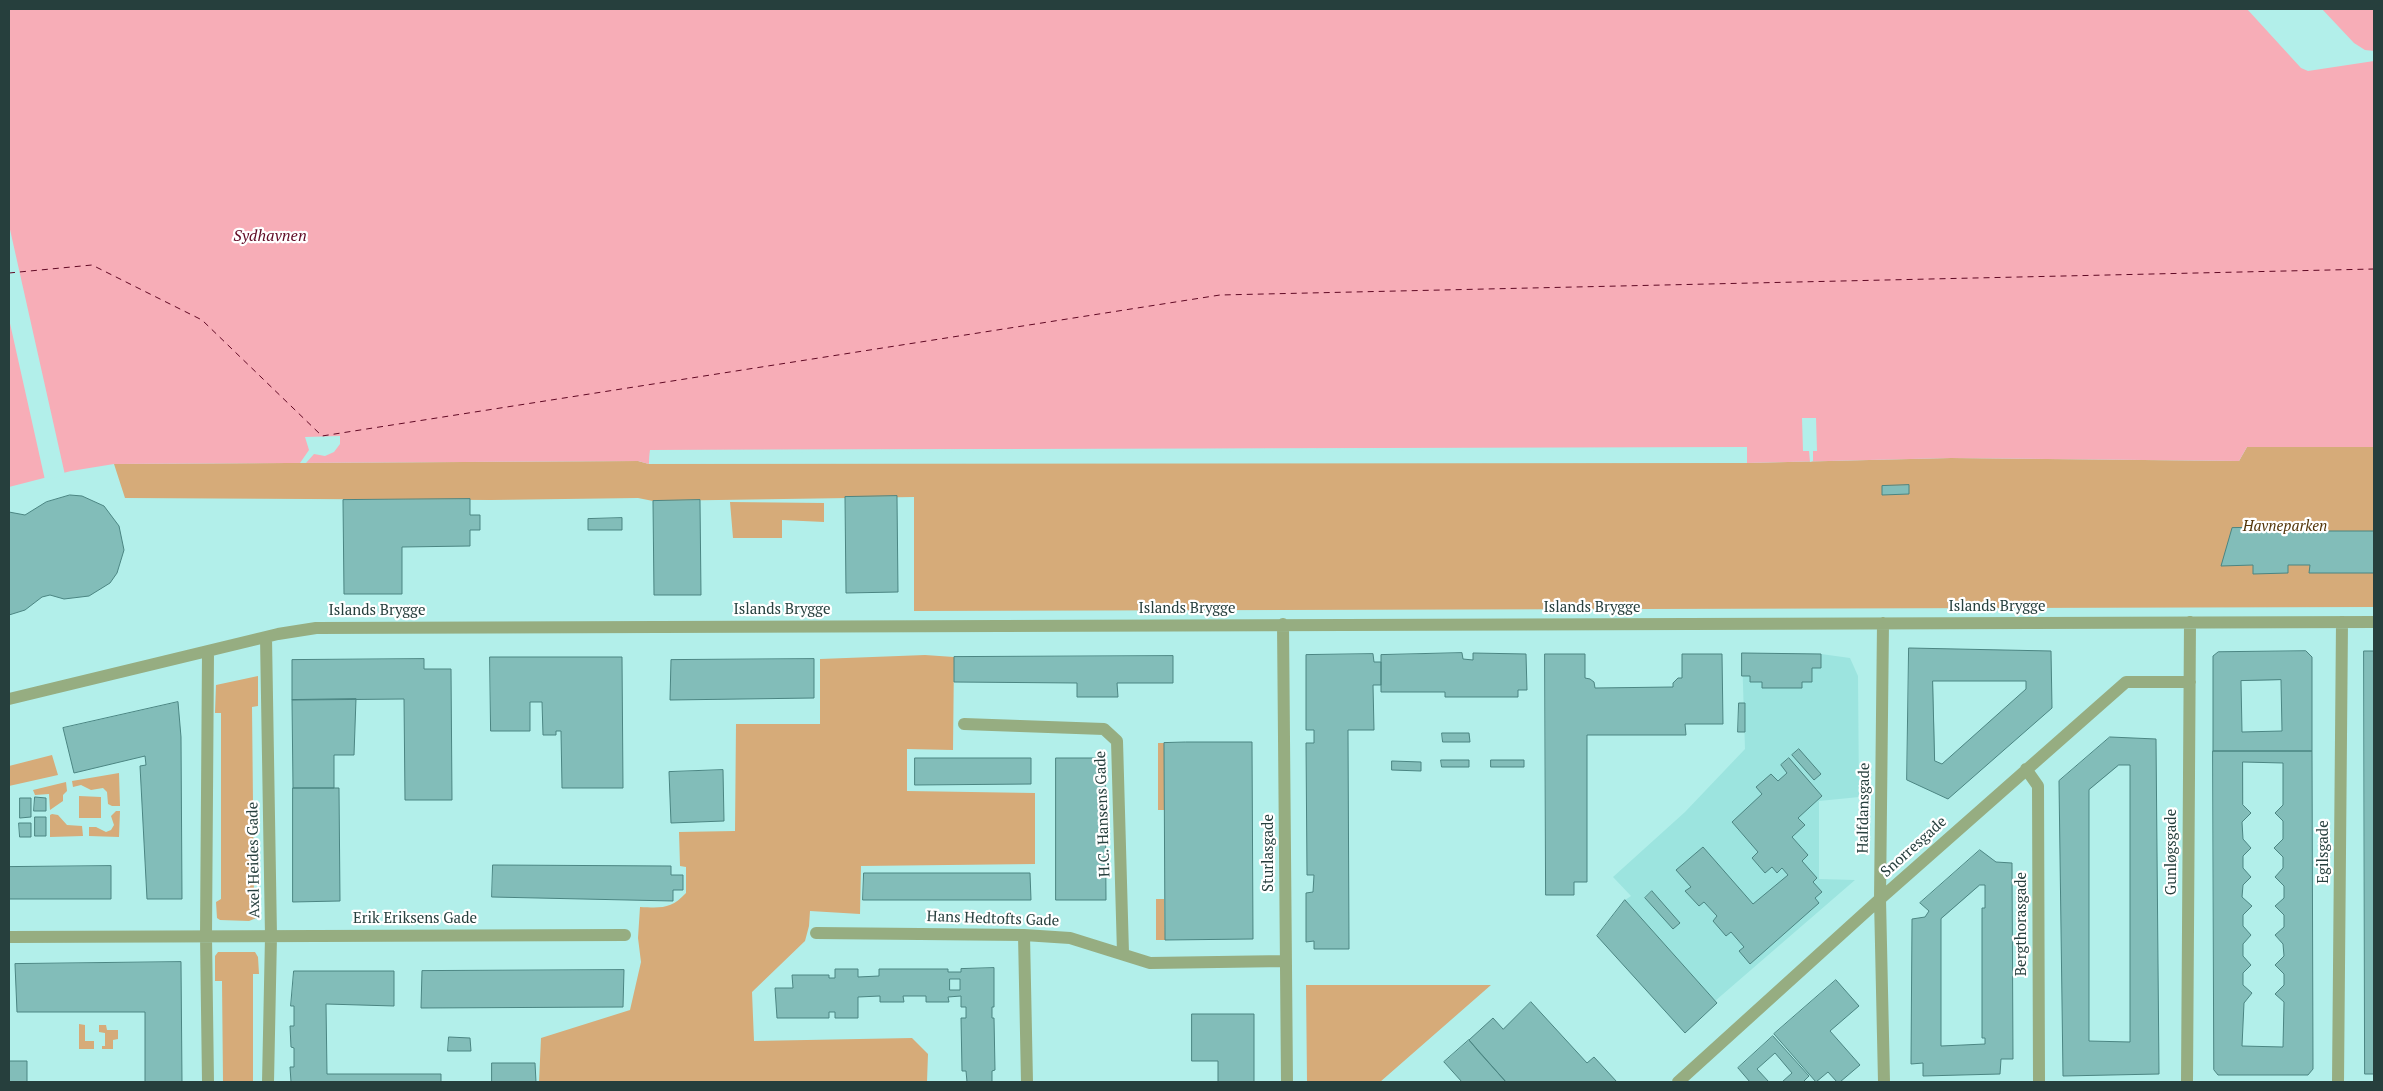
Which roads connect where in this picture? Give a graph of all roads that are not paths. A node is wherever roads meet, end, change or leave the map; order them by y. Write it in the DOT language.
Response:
graph roads {
  1 [pos="2190,622"];
  2 [pos="2342,622"];
  3 [pos="2374,622"];
  4 [pos="1882,623"];
  5 [pos="1283,624"];
  6 [pos="266,637"];
  7 [pos="208,652"];
  8 [pos="2190,682"];
  9 [pos="9,699"];
  10 [pos="964,724"];
  11 [pos="2026,769"];
  12 [pos="1880,899"];
  13 [pos="816,933"];
  14 [pos="625,934"];
  15 [pos="1024,935"];
  16 [pos="206,936"];
  17 [pos="271,936"];
  18 [pos="9,937"];
  19 [pos="1123,953"];
  20 [pos="1286,962"];
  21 [pos="208,1082"];
  22 [pos="268,1082"];
  23 [pos="1027,1082"];
  24 [pos="1287,1082"];
  25 [pos="1678,1082"];
  26 [pos="1884,1082"];
  27 [pos="2039,1082"];
  28 [pos="2187,1082"];
  29 [pos="2338,1082"];
  1 -- 2 [label="street, Islands Brygge"];
  1 -- 4 [label="street, Islands Brygge"];
  1 -- 8 [label="street, Gunløgsgade"];
  2 -- 3 [label="street, Islands Brygge"];
  2 -- 29 [label="street, Egilsgade"];
  4 -- 5 [label="street, Islands Brygge"];
  4 -- 12 [label="street, Halfdansgade"];
  5 -- 6 [label="street, Islands Brygge"];
  5 -- 20 [label="street, Sturlasgade"];
  6 -- 7 [label="street, Islands Brygge"];
  6 -- 17 [label="street, Axel Heides Gade"];
  7 -- 9 [label="street, Islands Brygge"];
  7 -- 16 [label="street"];
  8 -- 11 [label="street, Snorresgade"];
  8 -- 28 [label="street, Gunløgsgade"];
  10 -- 19 [label="street, H.C. Hansens Gade"];
  11 -- 12 [label="street, Snorresgade"];
  11 -- 27 [label="street, Bergthorasgade"];
  12 -- 25 [label="street, Snorresgade"];
  12 -- 26 [label="street, Halfdansgade"];
  13 -- 15 [label="street, Hans Hedtofts Gade"];
  14 -- 17 [label="street, Erik Eriksens Gade"];
  15 -- 19 [label="street, Hans Hedtofts Gade"];
  15 -- 23 [label="street"];
  16 -- 17 [label="street, Erik Eriksens Gade"];
  16 -- 18 [label="street"];
  16 -- 21 [label="street"];
  17 -- 22 [label="street, Axel Heides Gade"];
  19 -- 20 [label="street, Hans Hedtofts Gade"];
  20 -- 24 [label="street, Sturlasgade"];
}
